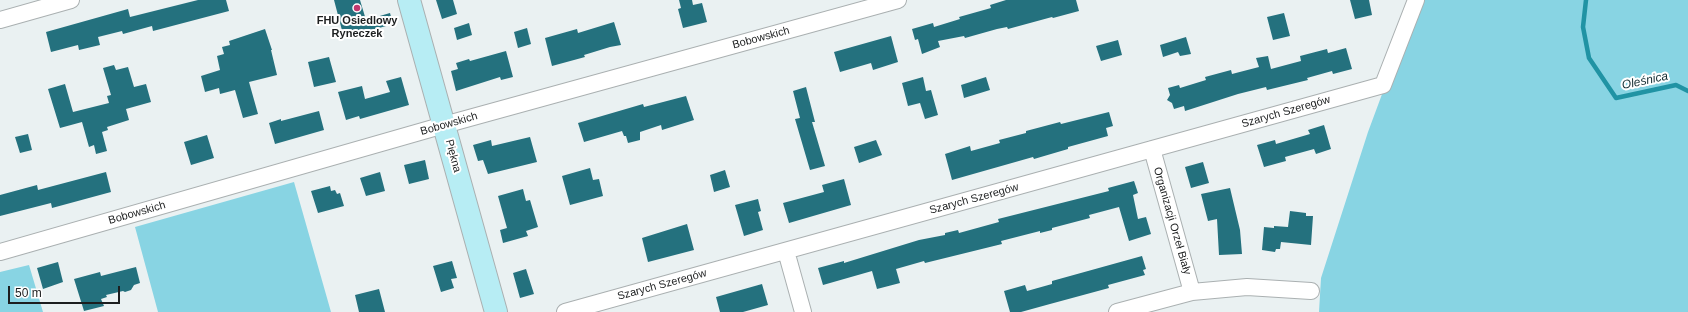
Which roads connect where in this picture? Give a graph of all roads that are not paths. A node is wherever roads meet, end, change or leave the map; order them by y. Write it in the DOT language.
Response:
graph roads {
  1 [pos="71,0"];
  2 [pos="410,0"];
  3 [pos="898,0"];
  4 [pos="1416,0"];
  5 [pos="0,20"];
  6 [pos="444,125"];
  7 [pos="1152,149"];
  8 [pos="786,251"];
  9 [pos="0,252"];
  10 [pos="1311,291"];
  11 [pos="1192,292"];
  12 [pos="493,311"];
  13 [pos="565,312"];
  14 [pos="803,312"];
  15 [pos="1117,312"];
  1 -- 5 [label="street"];
  2 -- 6 [label="street, Piękna"];
  3 -- 6 [label="street, Bobowskich"];
  4 -- 7 [label="street, Szarych Szeregów"];
  6 -- 9 [label="street, Bobowskich"];
  6 -- 12 [label="street, Piękna"];
  7 -- 8 [label="street, Szarych Szeregów"];
  7 -- 11 [label="street, Organizacji Orzeł Biały"];
  8 -- 13 [label="street, Szarych Szeregów"];
  8 -- 14 [label="street"];
  10 -- 11 [label="street"];
  11 -- 15 [label="street"];
}
